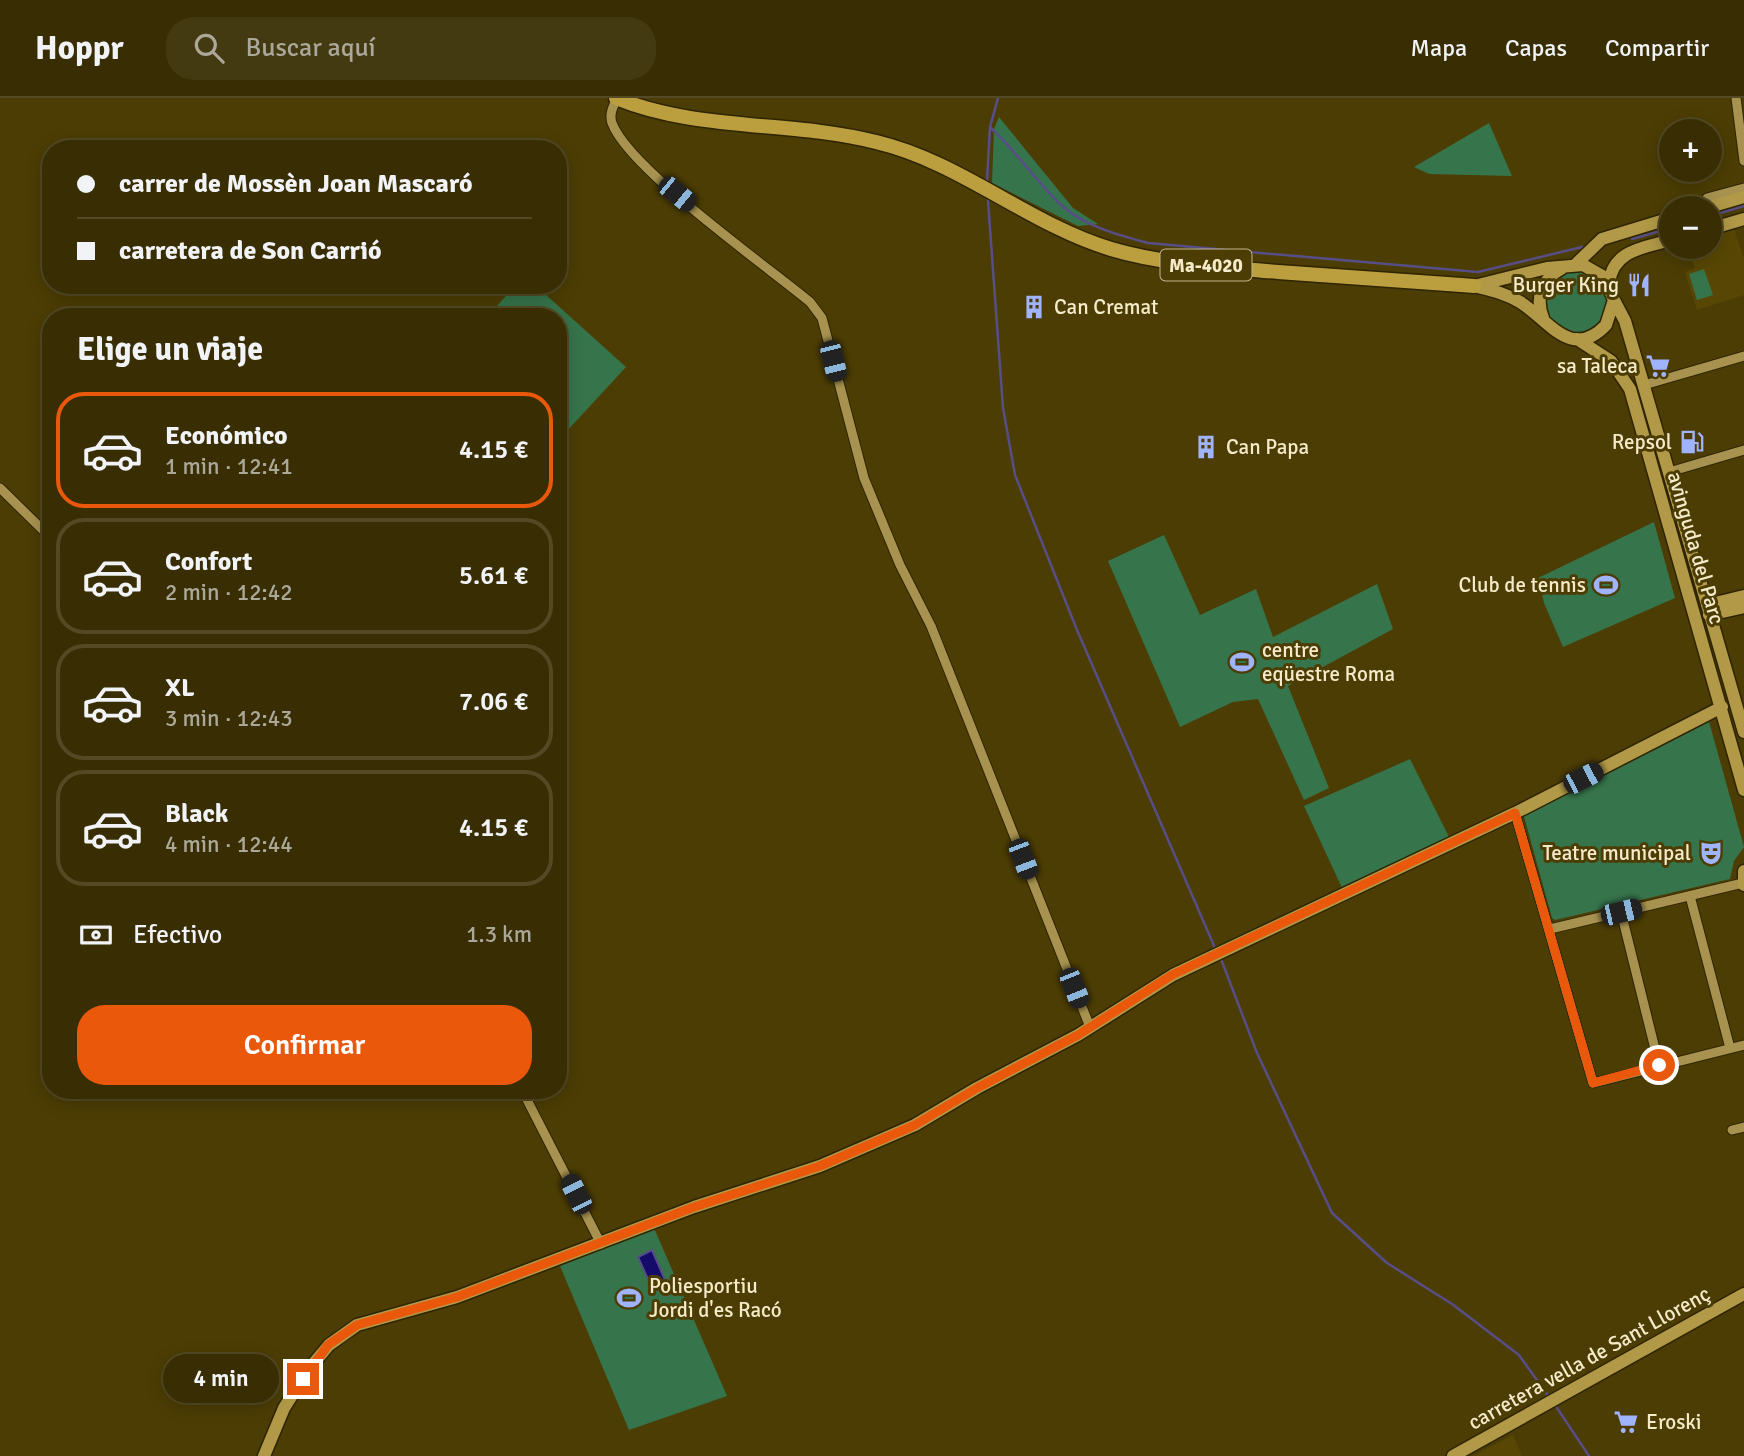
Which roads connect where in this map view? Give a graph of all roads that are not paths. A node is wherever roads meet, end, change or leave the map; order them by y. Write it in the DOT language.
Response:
graph roads {
  1 [pos="616,98"];
  2 [pos="1736,98"];
  3 [pos="1744,161"];
  4 [pos="1744,188"];
  5 [pos="1722,197"];
  6 [pos="1744,197"];
  7 [pos="1722,200"];
  8 [pos="1659,222"];
  9 [pos="1743,223"];
  10 [pos="1722,227"];
  11 [pos="1659,244"];
  12 [pos="1570,266"];
  13 [pos="1609,283"];
  14 [pos="1474,286"];
  15 [pos="1614,300"];
  16 [pos="1544,320"];
  17 [pos="1577,339"];
  18 [pos="1744,356"];
  19 [pos="1644,385"];
  20 [pos="1744,450"];
  21 [pos="1669,472"];
  22 [pos="0,488"];
  23 [pos="42,529"];
  24 [pos="1744,596"];
  25 [pos="1744,607"];
  26 [pos="1708,610"];
  27 [pos="1739,695"];
  28 [pos="1722,706"];
  29 [pos="1744,732"];
  30 [pos="1744,790"];
  31 [pos="1515,813"];
  32 [pos="1744,871"];
  33 [pos="1744,884"];
  34 [pos="1690,895"];
  35 [pos="1621,912"];
  36 [pos="1550,929"];
  37 [pos="1090,1027"];
  38 [pos="1744,1045"];
  39 [pos="1730,1048"];
  40 [pos="1659,1065"];
  41 [pos="527,1099"];
  42 [pos="1744,1127"];
  43 [pos="1732,1130"];
  44 [pos="601,1244"];
  45 [pos="1744,1294"];
  46 [pos="264,1456"];
  47 [pos="1453,1456"];
  1 -- 14 [label="main road, Ma-4020"];
  1 -- 37 [label="street"];
  2 -- 3 [label="street"];
  4 -- 5 [label="street"];
  6 -- 7 [label="street"];
  8 -- 12 [label="street"];
  9 -- 10 [label="street"];
  11 -- 13 [label="street"];
  12 -- 13 [label="street"];
  12 -- 14 [label="street, Ma-4020"];
  12 -- 16 [label="street"];
  13 -- 15 [label="street"];
  14 -- 16 [label="street, Ma-4020"];
  15 -- 17 [label="street"];
  15 -- 19 [label="street, avinguda del Parc"];
  16 -- 17 [label="street, Ma-4020"];
  17 -- 28 [label="street, avinguda del Parc"];
  18 -- 19 [label="street"];
  19 -- 21 [label="street, avinguda del Parc"];
  20 -- 21 [label="street"];
  21 -- 26 [label="street, avinguda del Parc"];
  22 -- 23 [label="street"];
  24 -- 26 [label="street"];
  25 -- 26 [label="street"];
  26 -- 27 [label="street, avinguda del Parc"];
  27 -- 29 [label="street, avinguda del Parc"];
  28 -- 30 [label="street, avinguda del Parc"];
  28 -- 31 [label="street"];
  31 -- 36 [label="street"];
  31 -- 37 [label="street"];
  32 -- 33 [label="street"];
  33 -- 34 [label="street"];
  34 -- 35 [label="street"];
  34 -- 39 [label="street"];
  35 -- 36 [label="street"];
  35 -- 40 [label="street"];
  36 -- 40 [label="street"];
  37 -- 44 [label="street"];
  38 -- 39 [label="street"];
  39 -- 40 [label="street"];
  41 -- 44 [label="street"];
  42 -- 43 [label="street"];
  44 -- 46 [label="street"];
  45 -- 47 [label="street, carretera vella de Sant Llorenç"];
}
